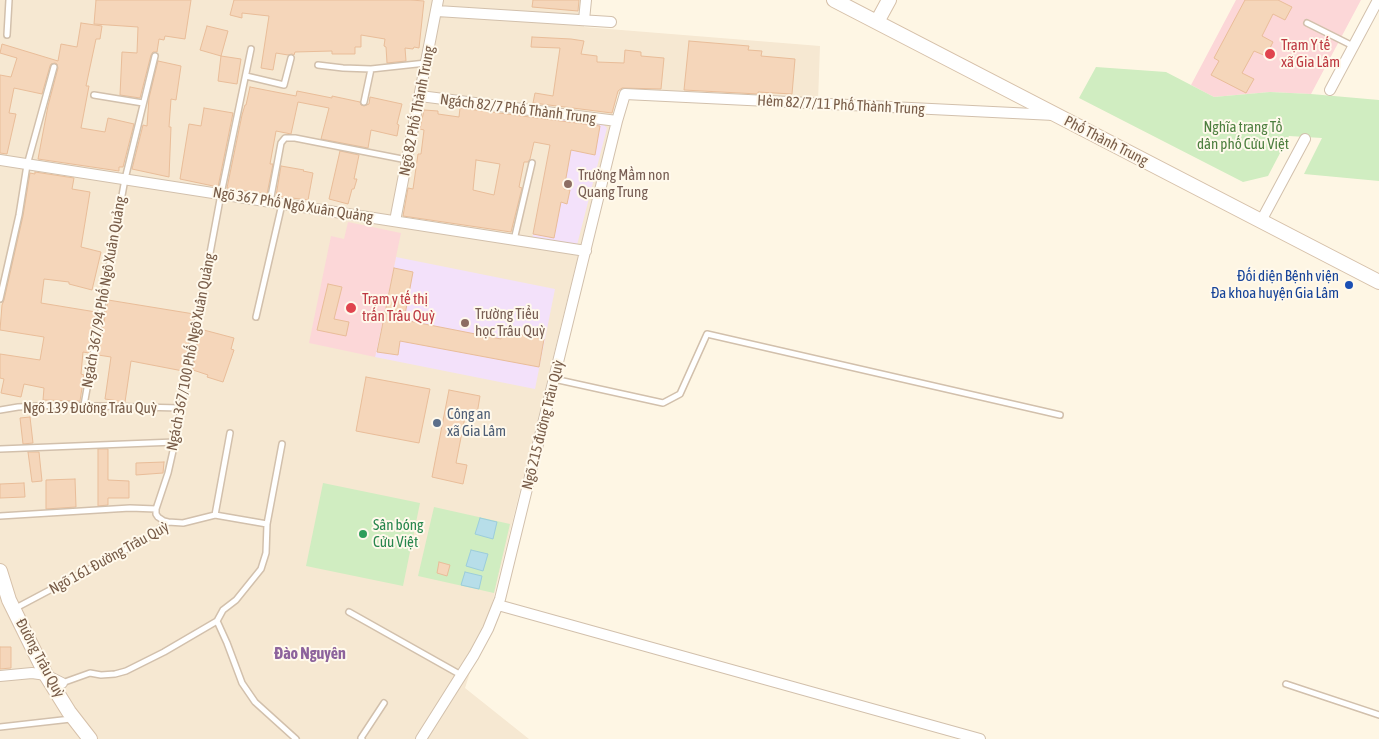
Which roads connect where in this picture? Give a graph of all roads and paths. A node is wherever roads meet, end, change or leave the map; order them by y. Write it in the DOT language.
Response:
graph roads {
  1 [pos="9,0"];
  2 [pos="438,0"];
  3 [pos="586,0"];
  4 [pos="834,0"];
  5 [pos="889,0"];
  6 [pos="1378,0"];
  7 [pos="437,11"];
  8 [pos="584,20"];
  9 [pos="611,22"];
  10 [pos="877,22"];
  11 [pos="1307,23"];
  12 [pos="7,35"];
  13 [pos="1353,46"];
  14 [pos="251,49"];
  15 [pos="155,56"];
  16 [pos="290,58"];
  17 [pos="426,63"];
  18 [pos="318,65"];
  19 [pos="54,67"];
  20 [pos="371,68"];
  21 [pos="246,76"];
  22 [pos="1330,90"];
  23 [pos="625,94"];
  24 [pos="94,95"];
  25 [pos="420,96"];
  26 [pos="364,102"];
  27 [pos="143,103"];
  28 [pos="1057,116"];
  29 [pos="616,121"];
  30 [pos="1305,139"];
  31 [pos="0,160"];
  32 [pos="407,160"];
  33 [pos="532,163"];
  34 [pos="27,164"];
  35 [pos="125,179"];
  36 [pos="221,194"];
  37 [pos="270,202"];
  38 [pos="282,204"];
  39 [pos="395,221"];
  40 [pos="1261,221"];
  41 [pos="514,240"];
  42 [pos="586,251"];
  43 [pos="1379,282"];
  44 [pos="0,299"];
  45 [pos="256,317"];
  46 [pos="554,379"];
  47 [pos="84,405"];
  48 [pos="180,408"];
  49 [pos="0,410"];
  50 [pos="1060,415"];
  51 [pos="230,433"];
  52 [pos="174,442"];
  53 [pos="282,444"];
  54 [pos="0,449"];
  55 [pos="156,509"];
  56 [pos="0,516"];
  57 [pos="216,516"];
  58 [pos="168,522"];
  59 [pos="267,524"];
  60 [pos="0,571"];
  61 [pos="8,603"];
  62 [pos="498,605"];
  63 [pos="349,612"];
  64 [pos="217,621"];
  65 [pos="46,675"];
  66 [pos="461,675"];
  67 [pos="0,676"];
  68 [pos="62,682"];
  69 [pos="1286,684"];
  70 [pos="384,703"];
  71 [pos="1379,715"];
  72 [pos="74,718"];
  73 [pos="0,727"];
  74 [pos="90,739"];
  75 [pos="296,739"];
  76 [pos="362,739"];
  77 [pos="421,739"];
  78 [pos="980,739"];
  1 -- 12 [label="lane"];
  2 -- 7 [label="street, Ngõ 82 Phố Thành Trung"];
  3 -- 8 [label="street"];
  4 -- 10 [label="main road, Phố Thành Trung"];
  5 -- 10 [label="main road"];
  6 -- 13 [label="street"];
  7 -- 8 [label="street"];
  7 -- 17 [label="street, Ngõ 82 Phố Thành Trung"];
  8 -- 9 [label="street"];
  10 -- 28 [label="main road, Phố Thành Trung"];
  11 -- 13 [label="lane"];
  13 -- 22 [label="street"];
  14 -- 21 [label="lane, Ngách 367/100 Phố Ngô Xuân Quảng"];
  15 -- 27 [label="lane, Ngách 367/94 Phố Ngô Xuân Quảng"];
  16 -- 21 [label="lane"];
  17 -- 20 [label="lane"];
  17 -- 25 [label="street, Ngõ 82 Phố Thành Trung"];
  18 -- 20 [label="lane"];
  19 -- 34 [label="lane"];
  20 -- 26 [label="lane"];
  21 -- 36 [label="lane, Ngách 367/100 Phố Ngô Xuân Quảng"];
  23 -- 28 [label="street, Hẻm 82/7/11 Phố Thành Trung"];
  23 -- 29 [label="street, Ngõ 215 đường Trâu Quỳ"];
  24 -- 27 [label="lane"];
  25 -- 29 [label="street, Ngách 82/7 Phố Thành Trung"];
  25 -- 32 [label="street, Ngõ 82 Phố Thành Trung"];
  27 -- 35 [label="lane, Ngách 367/94 Phố Ngô Xuân Quảng"];
  28 -- 40 [label="main road, Phố Thành Trung"];
  29 -- 42 [label="street, Ngõ 215 đường Trâu Quỳ"];
  30 -- 40 [label="street"];
  31 -- 34 [label="street, Ngõ 367 Phố Ngô Xuân Quảng"];
  32 -- 37 [label="lane"];
  32 -- 39 [label="street, Ngõ 82 Phố Thành Trung"];
  33 -- 41 [label="lane"];
  34 -- 35 [label="street, Ngõ 367 Phố Ngô Xuân Quảng"];
  34 -- 44 [label="lane"];
  35 -- 36 [label="street, Ngõ 367 Phố Ngô Xuân Quảng"];
  35 -- 47 [label="lane, Ngách 367/94 Phố Ngô Xuân Quảng"];
  36 -- 37 [label="street, Ngõ 367 Phố Ngô Xuân Quảng"];
  36 -- 48 [label="lane, Ngách 367/100 Phố Ngô Xuân Quảng"];
  37 -- 38 [label="street, Ngõ 367 Phố Ngô Xuân Quảng"];
  38 -- 39 [label="street, Ngõ 367 Phố Ngô Xuân Quảng"];
  38 -- 45 [label="lane"];
  39 -- 41 [label="street, Ngõ 367 Phố Ngô Xuân Quảng"];
  40 -- 43 [label="main road, Phố Thành Trung"];
  41 -- 42 [label="street, Ngõ 367 Phố Ngô Xuân Quảng"];
  42 -- 46 [label="street, Ngõ 215 đường Trâu Quỳ"];
  46 -- 50 [label="lane"];
  46 -- 62 [label="street, Ngõ 215 đường Trâu Quỳ"];
  47 -- 48 [label="lane, Ngõ 139 Đường Trâu Quỳ"];
  47 -- 49 [label="lane, Ngõ 139 Đường Trâu Quỳ"];
  48 -- 52 [label="lane, Ngách 367/100 Phố Ngô Xuân Quảng"];
  51 -- 57 [label="lane"];
  52 -- 54 [label="lane"];
  52 -- 55 [label="lane, Ngách 367/100 Phố Ngô Xuân Quảng"];
  53 -- 59 [label="lane"];
  55 -- 56 [label="lane"];
  55 -- 58 [label="lane"];
  57 -- 58 [label="lane, Ngõ 161 Đường Trâu Quỳ"];
  57 -- 59 [label="lane, Ngõ 161 Đường Trâu Quỳ"];
  58 -- 61 [label="lane, Ngõ 161 Đường Trâu Quỳ"];
  59 -- 64 [label="lane"];
  60 -- 61 [label="main road, Đường Trâu Quỳ"];
  61 -- 65 [label="main road, Đường Trâu Quỳ"];
  62 -- 66 [label="street, Ngõ 215 đường Trâu Quỳ"];
  62 -- 78 [label="street"];
  63 -- 66 [label="lane"];
  64 -- 68 [label="lane"];
  64 -- 75 [label="lane"];
  65 -- 67 [label="street"];
  65 -- 68 [label="street"];
  65 -- 72 [label="main road, Đường Trâu Quỳ"];
  66 -- 77 [label="street, Ngõ 215 đường Trâu Quỳ"];
  69 -- 71 [label="lane"];
  70 -- 76 [label="lane"];
  72 -- 73 [label="lane"];
  72 -- 74 [label="main road, Đường Trâu Quỳ"];
}
